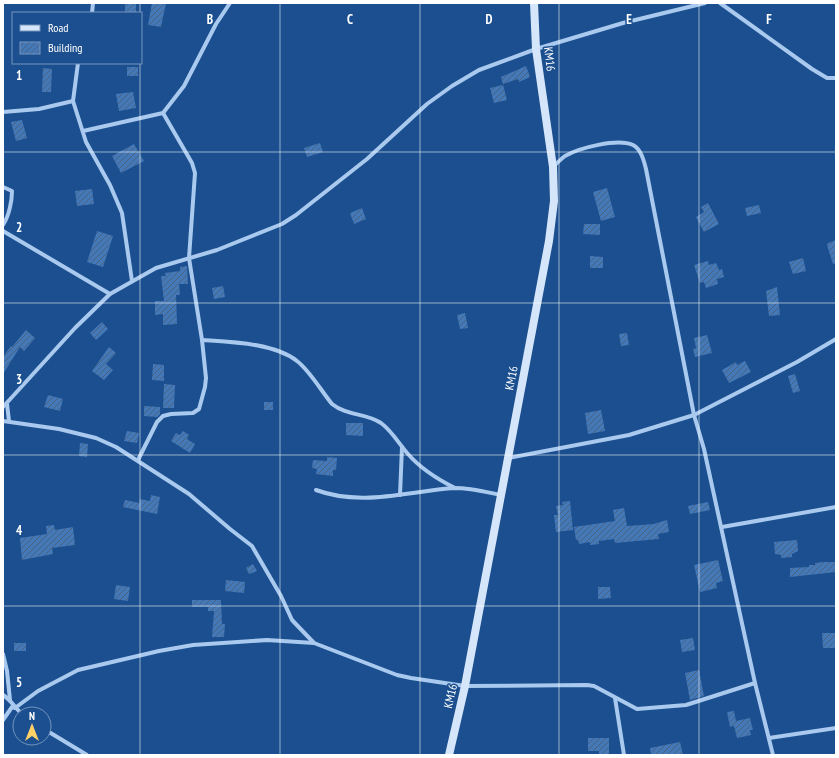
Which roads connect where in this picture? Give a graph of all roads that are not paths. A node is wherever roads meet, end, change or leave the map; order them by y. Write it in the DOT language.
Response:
graph roads {
  1 [pos="230,3"];
  2 [pos="534,3"];
  3 [pos="705,3"];
  4 [pos="720,3"];
  5 [pos="536,49"];
  6 [pos="78,64"];
  7 [pos="836,78"];
  8 [pos="73,101"];
  9 [pos="3,112"];
  10 [pos="163,113"];
  11 [pos="83,131"];
  12 [pos="553,166"];
  13 [pos="3,187"];
  14 [pos="3,225"];
  15 [pos="3,231"];
  16 [pos="189,258"];
  17 [pos="132,281"];
  18 [pos="110,294"];
  19 [pos="836,339"];
  20 [pos="202,340"];
  21 [pos="5,406"];
  22 [pos="694,415"];
  23 [pos="3,421"];
  24 [pos="9,421"];
  25 [pos="402,447"];
  26 [pos="508,458"];
  27 [pos="138,460"];
  28 [pos="455,488"];
  29 [pos="316,490"];
  30 [pos="400,495"];
  31 [pos="501,495"];
  32 [pos="836,508"];
  33 [pos="722,527"];
  34 [pos="314,643"];
  35 [pos="3,654"];
  36 [pos="755,683"];
  37 [pos="465,686"];
  38 [pos="3,695"];
  39 [pos="615,698"];
  40 [pos="10,700"];
  41 [pos="14,706"];
  42 [pos="18,706"];
  43 [pos="12,707"];
  44 [pos="3,720"];
  45 [pos="836,728"];
  46 [pos="52,733"];
  47 [pos="769,738"];
  48 [pos="87,755"];
  49 [pos="449,755"];
  50 [pos="624,755"];
  51 [pos="773,755"];
  1 -- 10 [label="street"];
  2 -- 5 [label="street, KM16"];
  3 -- 5 [label="street"];
  4 -- 7 [label="street"];
  5 -- 12 [label="street, KM16"];
  5 -- 16 [label="street"];
  6 -- 8 [label="street"];
  8 -- 9 [label="street"];
  8 -- 11 [label="street"];
  10 -- 11 [label="street"];
  10 -- 16 [label="street"];
  11 -- 17 [label="street"];
  12 -- 22 [label="street"];
  12 -- 26 [label="street, KM16"];
  13 -- 14 [label="street"];
  15 -- 18 [label="street"];
  16 -- 17 [label="street"];
  16 -- 20 [label="street"];
  17 -- 18 [label="street"];
  18 -- 21 [label="street"];
  19 -- 22 [label="street"];
  20 -- 25 [label="street"];
  20 -- 27 [label="street"];
  21 -- 24 [label="street"];
  22 -- 26 [label="street"];
  22 -- 33 [label="street"];
  23 -- 24 [label="street"];
  24 -- 27 [label="street"];
  25 -- 28 [label="street"];
  25 -- 30 [label="street"];
  26 -- 31 [label="street, KM16"];
  27 -- 34 [label="street"];
  28 -- 30 [label="street"];
  28 -- 31 [label="street"];
  29 -- 30 [label="street"];
  31 -- 37 [label="street, KM16"];
  32 -- 33 [label="street"];
  33 -- 36 [label="street"];
  34 -- 37 [label="street"];
  34 -- 42 [label="street"];
  35 -- 40 [label="street"];
  36 -- 39 [label="street"];
  36 -- 47 [label="street"];
  37 -- 39 [label="street"];
  37 -- 49 [label="street, KM16"];
  38 -- 40 [label="street"];
  39 -- 50 [label="street"];
  40 -- 41 [label="street"];
  43 -- 44 [label="street"];
  45 -- 47 [label="street"];
  46 -- 48 [label="street"];
  47 -- 51 [label="street"];
}
